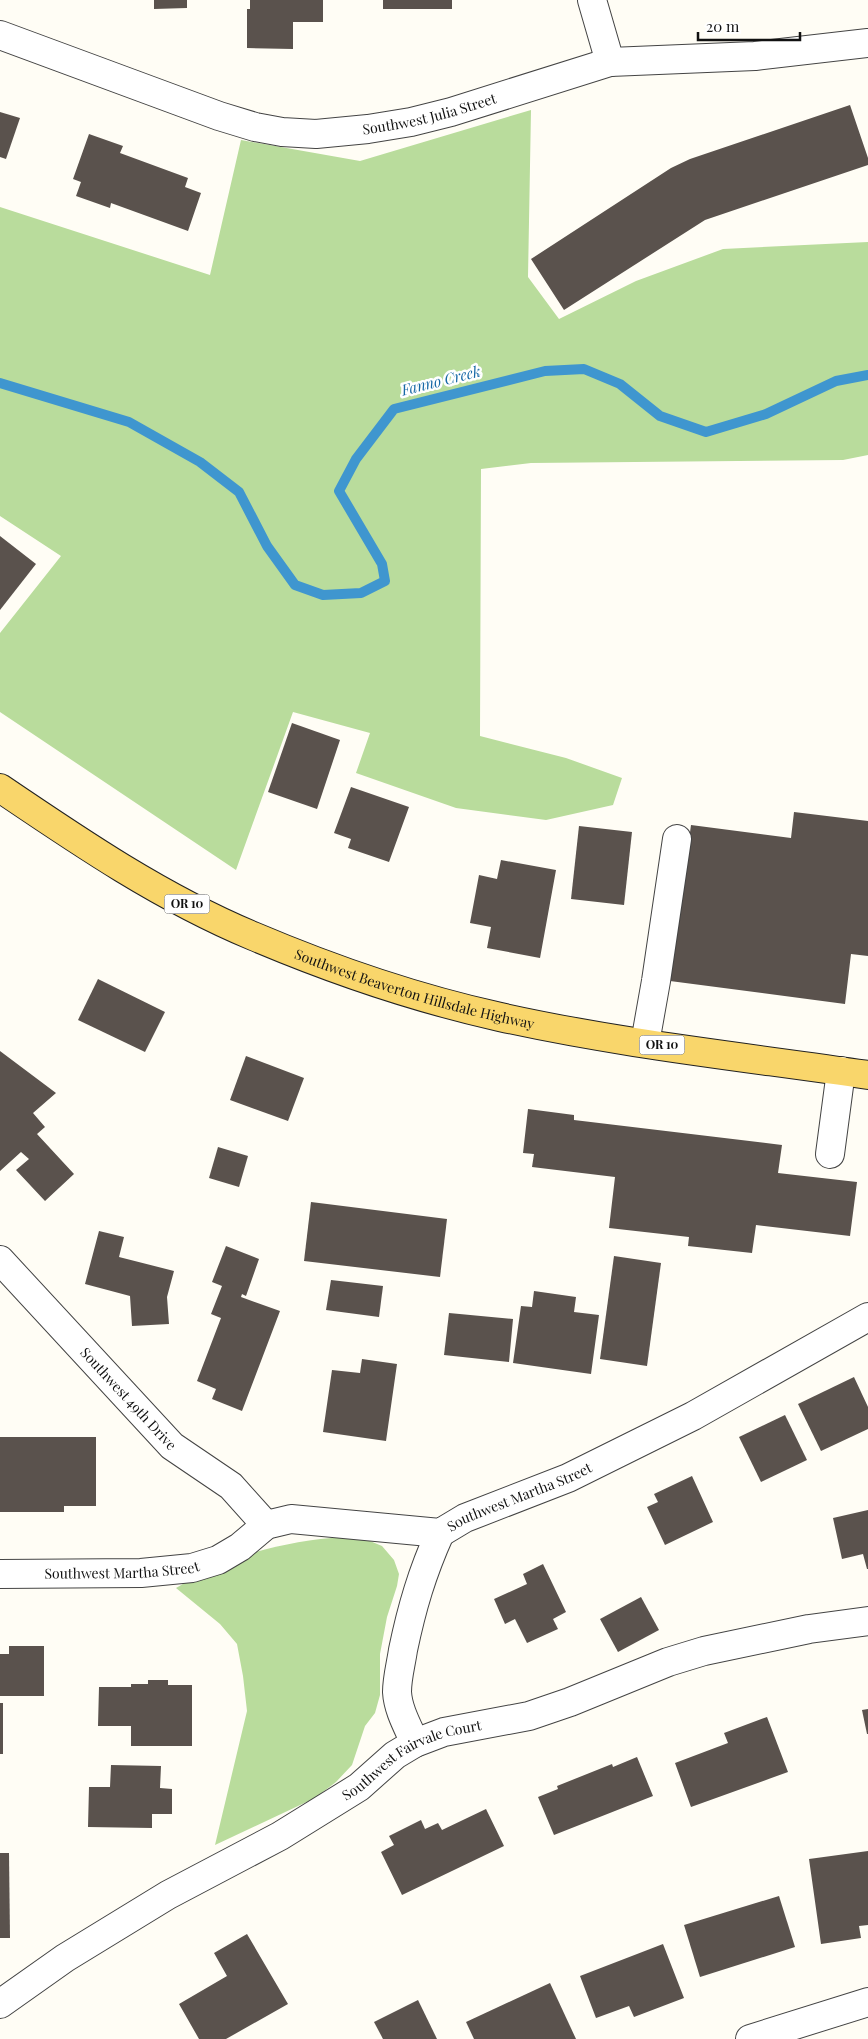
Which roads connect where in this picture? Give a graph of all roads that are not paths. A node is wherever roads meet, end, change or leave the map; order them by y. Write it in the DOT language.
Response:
graph roads {
  1 [pos="592,0"];
  2 [pos="0,36"];
  3 [pos="868,42"];
  4 [pos="610,62"];
  5 [pos="0,788"];
  6 [pos="677,839"];
  7 [pos="645,1043"];
  8 [pos="841,1071"];
  9 [pos="868,1074"];
  10 [pos="830,1154"];
  11 [pos="0,1260"];
  12 [pos="868,1317"];
  13 [pos="266,1525"];
  14 [pos="440,1533"];
  15 [pos="0,1574"];
  16 [pos="868,1621"];
  17 [pos="415,1743"];
  18 [pos="868,2002"];
  19 [pos="0,2004"];
  20 [pos="750,2039"];
  1 -- 4 [label="street"];
  2 -- 4 [label="street, Southwest Julia Street"];
  3 -- 4 [label="street, Southwest Julia Street"];
  5 -- 7 [label="main road, Southwest Beaverton Hillsdale Highway / OR 10"];
  6 -- 7 [label="street"];
  7 -- 8 [label="main road, Southwest Beaverton Hillsdale Highway / OR 10"];
  8 -- 9 [label="main road, Southwest Beaverton Hillsdale Highway / OR 10"];
  8 -- 10 [label="street"];
  11 -- 13 [label="street, Southwest 49th Drive"];
  12 -- 14 [label="street, Southwest Martha Street"];
  13 -- 14 [label="street, Southwest Martha Street"];
  13 -- 15 [label="street, Southwest Martha Street"];
  14 -- 17 [label="street"];
  16 -- 17 [label="street, Southwest Fairvale Court"];
  17 -- 19 [label="street, Southwest Fairvale Court"];
  18 -- 20 [label="street"];
}
